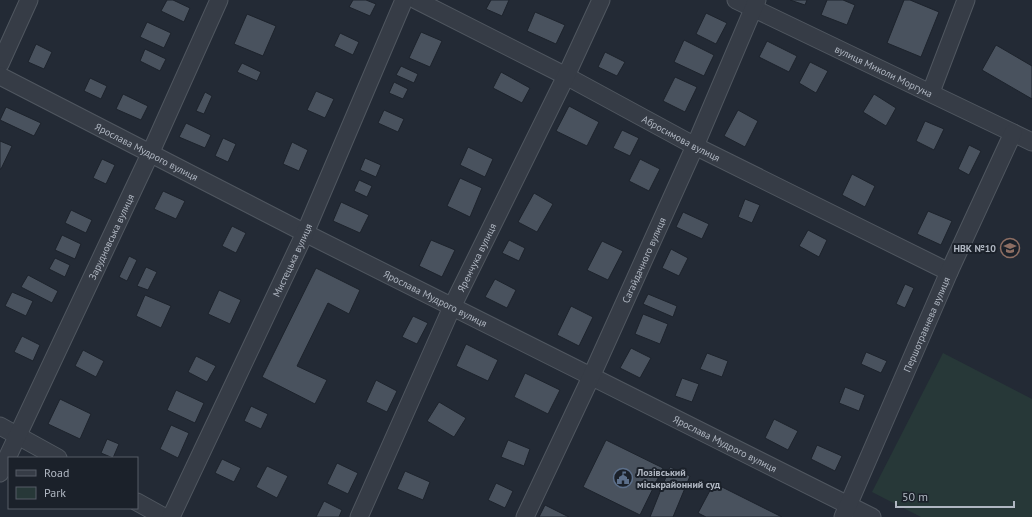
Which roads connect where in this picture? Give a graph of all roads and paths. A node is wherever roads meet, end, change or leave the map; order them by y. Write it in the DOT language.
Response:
graph roads {
  1 [pos="29,0"];
  2 [pos="219,0"];
  3 [pos="404,0"];
  4 [pos="416,0"];
  5 [pos="601,0"];
  6 [pos="736,0"];
  7 [pos="966,0"];
  8 [pos="756,4"];
  9 [pos="0,64"];
  10 [pos="0,76"];
  11 [pos="566,76"];
  12 [pos="931,92"];
  13 [pos="1012,132"];
  14 [pos="1032,142"];
  15 [pos="696,146"];
  16 [pos="150,154"];
  17 [pos="305,233"];
  18 [pos="949,272"];
  19 [pos="452,307"];
  20 [pos="591,377"];
  21 [pos="0,426"];
  22 [pos="17,435"];
  23 [pos="56,457"];
  24 [pos="0,473"];
  25 [pos="138,503"];
  26 [pos="845,511"];
  27 [pos="164,517"];
  28 [pos="172,517"];
  29 [pos="359,517"];
  30 [pos="525,517"];
  31 [pos="872,517"];
  1 -- 9 [label="street"];
  2 -- 16 [label="street, Зарудновська вулиця"];
  3 -- 17 [label="street, Мистецька вулиця"];
  4 -- 11 [label="street, Абросимова вулиця"];
  5 -- 11 [label="street, Яремчука вулиця"];
  6 -- 8 [label="street, вулиця Миколи Моргуна"];
  7 -- 12 [label="street"];
  8 -- 12 [label="street, вулиця Миколи Моргуна"];
  8 -- 15 [label="street, Сагайдачного вулиця"];
  10 -- 16 [label="street, Ярослава Мудрого вулиця"];
  11 -- 15 [label="street, Абросимова вулиця"];
  11 -- 19 [label="street, Яремчука вулиця"];
  12 -- 13 [label="street, вулиця Миколи Моргуна"];
  13 -- 14 [label="street, вулиця Миколи Моргуна"];
  13 -- 18 [label="street, Першотравнева вулиця"];
  15 -- 18 [label="street, Абросимова вулиця"];
  15 -- 20 [label="street, Сагайдачного вулиця"];
  16 -- 17 [label="street, Ярослава Мудрого вулиця"];
  16 -- 22 [label="street, Зарудновська вулиця"];
  17 -- 19 [label="street, Ярослава Мудрого вулиця"];
  17 -- 28 [label="street, Мистецька вулиця"];
  18 -- 26 [label="street, Першотравнева вулиця"];
  19 -- 20 [label="street, Ярослава Мудрого вулиця"];
  19 -- 29 [label="street, Яремчука вулиця"];
  20 -- 26 [label="street, Ярослава Мудрого вулиця"];
  20 -- 30 [label="street, Сагайдачного вулиця"];
  21 -- 22 [label="street"];
  22 -- 23 [label="street"];
  22 -- 24 [label="street, Зарудновська вулиця"];
  25 -- 27 [label="street"];
  26 -- 31 [label="street, Ярослава Мудрого вулиця"];
}
